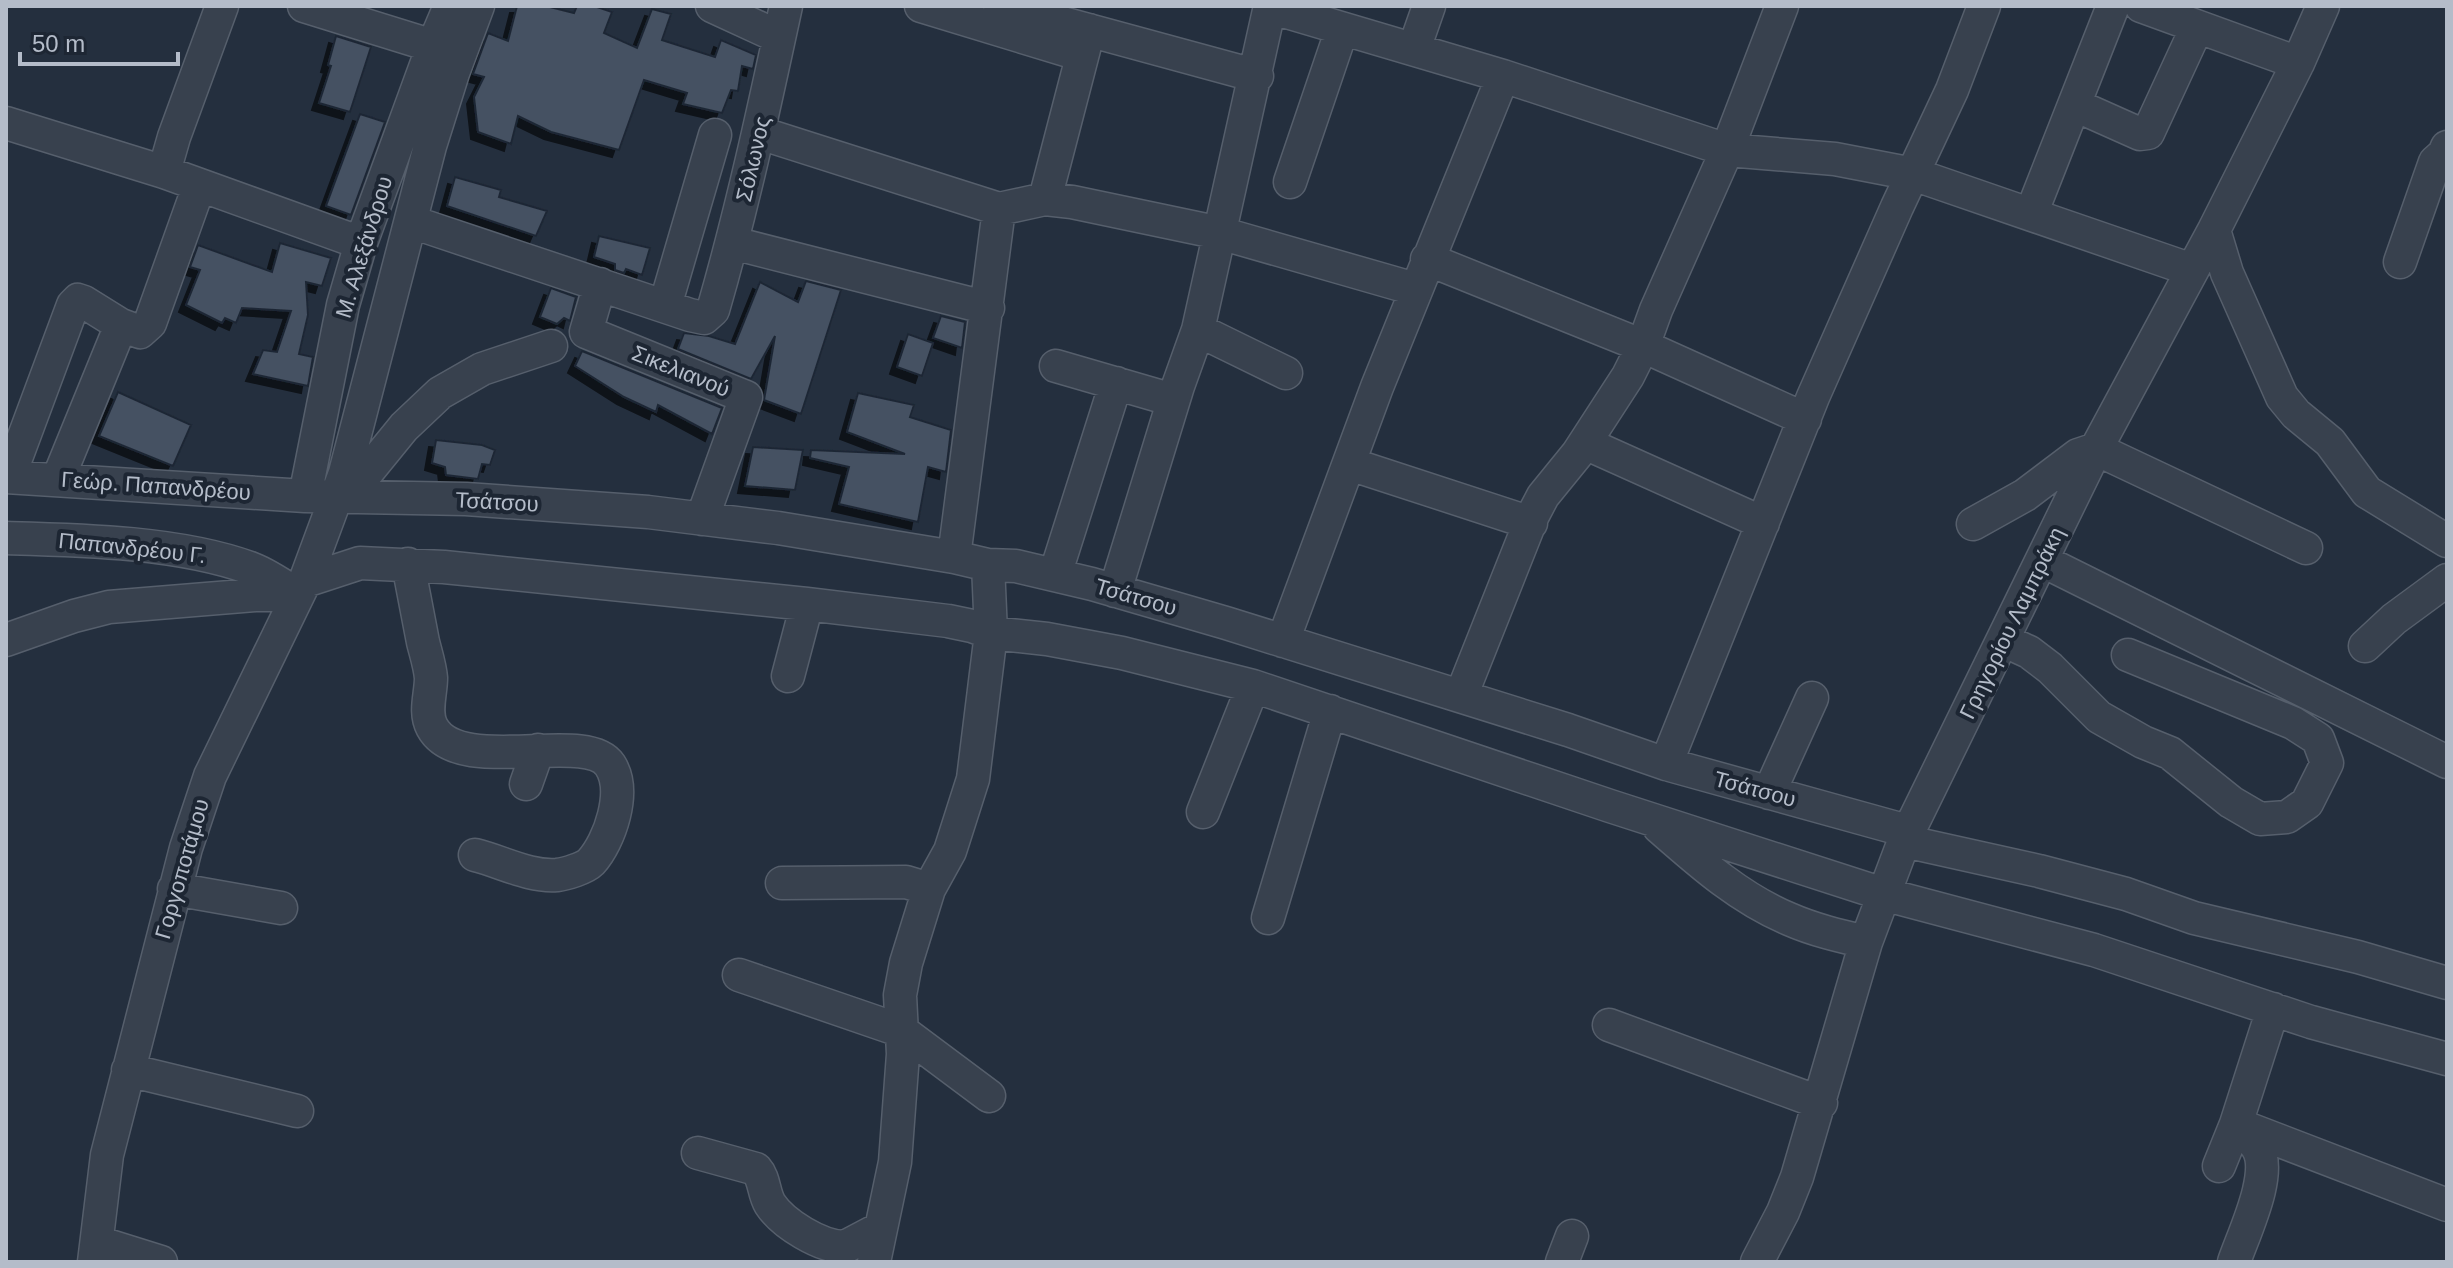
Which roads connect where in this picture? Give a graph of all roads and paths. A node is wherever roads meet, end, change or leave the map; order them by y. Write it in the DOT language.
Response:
graph roads {
  1 [pos="222,6"];
  2 [pos="304,6"];
  3 [pos="450,6"];
  4 [pos="478,6"];
  5 [pos="712,6"];
  6 [pos="921,6"];
  7 [pos="1000,6"];
  8 [pos="1270,6"];
  9 [pos="1429,6"];
  10 [pos="1782,6"];
  11 [pos="1984,6"];
  12 [pos="2113,6"];
  13 [pos="2141,6"];
  14 [pos="2323,6"];
  15 [pos="972,14"];
  16 [pos="783,22"];
  17 [pos="2197,27"];
  18 [pos="1342,29"];
  19 [pos="1086,42"];
  20 [pos="433,46"];
  21 [pos="1414,49"];
  22 [pos="2298,63"];
  23 [pos="1257,76"];
  24 [pos="1503,76"];
  25 [pos="2075,105"];
  26 [pos="6,123"];
  27 [pos="759,140"];
  28 [pos="2447,147"];
  29 [pos="1727,150"];
  30 [pos="164,172"];
  31 [pos="1913,174"];
  32 [pos="1290,182"];
  33 [pos="199,186"];
  34 [pos="1045,199"];
  35 [pos="999,209"];
  36 [pos="2031,214"];
  37 [pos="412,222"];
  38 [pos="2214,230"];
  39 [pos="1220,233"];
  40 [pos="361,243"];
  41 [pos="733,243"];
  42 [pos="1427,259"];
  43 [pos="2400,262"];
  44 [pos="2192,270"];
  45 [pos="600,284"];
  46 [pos="1415,289"];
  47 [pos="665,306"];
  48 [pos="988,308"];
  49 [pos="121,325"];
  50 [pos="1198,330"];
  51 [pos="551,346"];
  52 [pos="1643,346"];
  53 [pos="1056,366"];
  54 [pos="1286,373"];
  55 [pos="1116,383"];
  56 [pos="1173,400"];
  57 [pos="1805,419"];
  58 [pos="1585,443"];
  59 [pos="2096,449"];
  60 [pos="1350,464"];
  61 [pos="7,477"];
  62 [pos="58,479"];
  63 [pos="320,497"];
  64 [pos="702,519"];
  65 [pos="1531,523"];
  66 [pos="1763,523"];
  67 [pos="1973,524"];
  68 [pos="6,538"];
  69 [pos="2447,541"];
  70 [pos="2306,548"];
  71 [pos="954,557"];
  72 [pos="2043,561"];
  73 [pos="408,564"];
  74 [pos="988,565"];
  75 [pos="1055,575"];
  76 [pos="2447,580"];
  77 [pos="302,588"];
  78 [pos="1115,591"];
  79 [pos="807,604"];
  80 [pos="991,633"];
  81 [pos="6,640"];
  82 [pos="2003,640"];
  83 [pos="1283,641"];
  84 [pos="2365,646"];
  85 [pos="2128,655"];
  86 [pos="788,676"];
  87 [pos="1253,686"];
  88 [pos="1461,696"];
  89 [pos="1812,698"];
  90 [pos="1330,711"];
  91 [pos="530,751"];
  92 [pos="2447,762"];
  93 [pos="1666,764"];
  94 [pos="518,782"];
  95 [pos="1769,793"];
  96 [pos="1203,812"];
  97 [pos="1647,817"];
  98 [pos="1907,837"];
  99 [pos="475,855"];
  100 [pos="782,883"];
  101 [pos="174,889"];
  102 [pos="929,889"];
  103 [pos="1883,894"];
  104 [pos="281,908"];
  105 [pos="1268,918"];
  106 [pos="1866,942"];
  107 [pos="739,975"];
  108 [pos="2447,983"];
  109 [pos="2273,1009"];
  110 [pos="1609,1025"];
  111 [pos="902,1031"];
  112 [pos="2447,1059"];
  113 [pos="128,1070"];
  114 [pos="989,1096"];
  115 [pos="1821,1103"];
  116 [pos="297,1111"];
  117 [pos="2236,1124"];
  118 [pos="698,1153"];
  119 [pos="2219,1166"];
  120 [pos="2447,1205"];
  121 [pos="881,1228"];
  122 [pos="95,1252"];
  123 [pos="161,1262"];
  124 [pos="874,1262"];
  125 [pos="1757,1262"];
  126 [pos="2234,1262"];
  1 -- 30 [label="street"];
  2 -- 20 [label="street"];
  3 -- 20 [label="street, Μ. Αλεξάνδρου"];
  4 -- 37 [label="street, Μ. Αλεξάνδρου"];
  5 -- 16 [label="street"];
  6 -- 15 [label="street"];
  7 -- 19 [label="street"];
  8 -- 18 [label="street"];
  8 -- 23 [label="street"];
  9 -- 21 [label="street"];
  10 -- 29 [label="street"];
  11 -- 31 [label="street"];
  12 -- 25 [label="street"];
  13 -- 17 [label="street"];
  14 -- 22 [label="street, Γρηγορίου Λαμπράκη"];
  15 -- 19 [label="street"];
  16 -- 27 [label="street, Σόλωνος"];
  17 -- 22 [label="street"];
  17 -- 25 [label="street"];
  18 -- 21 [label="street"];
  18 -- 32 [label="street"];
  19 -- 23 [label="street"];
  19 -- 34 [label="street"];
  20 -- 40 [label="street, Μ. Αλεξάνδρου"];
  21 -- 24 [label="street"];
  22 -- 38 [label="street, Γρηγορίου Λαμπράκη"];
  23 -- 39 [label="street"];
  24 -- 29 [label="street"];
  24 -- 42 [label="street"];
  25 -- 36 [label="street"];
  26 -- 30 [label="street"];
  27 -- 35 [label="street"];
  27 -- 41 [label="street, Σόλωνος"];
  27 -- 47 [label="street"];
  28 -- 43 [label="street"];
  29 -- 31 [label="street"];
  29 -- 52 [label="street"];
  30 -- 33 [label="street"];
  31 -- 36 [label="street"];
  31 -- 57 [label="street"];
  33 -- 40 [label="street"];
  33 -- 49 [label="street"];
  34 -- 35 [label="street"];
  34 -- 39 [label="street"];
  35 -- 48 [label="street"];
  36 -- 44 [label="street"];
  37 -- 45 [label="street"];
  37 -- 63 [label="street, Μ. Αλεξάνδρου"];
  38 -- 44 [label="street, Γρηγορίου Λαμπράκη"];
  38 -- 69 [label="street"];
  39 -- 46 [label="street"];
  39 -- 50 [label="street"];
  40 -- 63 [label="street, Μ. Αλεξάνδρου"];
  41 -- 47 [label="street, Σόλωνος"];
  41 -- 48 [label="street"];
  42 -- 46 [label="street"];
  42 -- 52 [label="street"];
  44 -- 59 [label="street, Γρηγορίου Λαμπράκη"];
  45 -- 47 [label="street"];
  45 -- 64 [label="street, Σικελιανού"];
  46 -- 60 [label="street"];
  48 -- 71 [label="street"];
  49 -- 61 [label="street"];
  49 -- 62 [label="street"];
  50 -- 54 [label="street"];
  50 -- 56 [label="street"];
  51 -- 63 [label="street"];
  52 -- 57 [label="street"];
  52 -- 58 [label="street"];
  53 -- 55 [label="street"];
  55 -- 56 [label="street"];
  55 -- 75 [label="street"];
  56 -- 78 [label="street"];
  57 -- 66 [label="street"];
  58 -- 65 [label="street"];
  58 -- 66 [label="street"];
  59 -- 67 [label="street"];
  59 -- 70 [label="street"];
  59 -- 72 [label="street, Γρηγορίου Λαμπράκη"];
  60 -- 65 [label="street"];
  60 -- 83 [label="street"];
  61 -- 62 [label="street, Γεώρ. Παπανδρέου"];
  62 -- 63 [label="street, Γεώρ. Παπανδρέου"];
  63 -- 64 [label="street, Τσάτσου"];
  63 -- 77 [label="street, Γοργοποτάμου"];
  64 -- 71 [label="street, Τσάτσου"];
  65 -- 88 [label="street"];
  66 -- 93 [label="street"];
  68 -- 77 [label="street, Παπανδρέου Γ."];
  71 -- 74 [label="street, Τσάτσου"];
  72 -- 82 [label="street, Γρηγορίου Λαμπράκη"];
  72 -- 92 [label="street"];
  73 -- 77 [label="street"];
  73 -- 79 [label="street"];
  73 -- 91 [label="street"];
  74 -- 75 [label="street, Τσάτσου"];
  74 -- 80 [label="street"];
  75 -- 78 [label="street, Τσάτσου"];
  76 -- 84 [label="street"];
  77 -- 81 [label="street"];
  77 -- 101 [label="street, Γοργοποτάμου"];
  78 -- 83 [label="street, Τσάτσου"];
  79 -- 80 [label="street"];
  79 -- 86 [label="street"];
  80 -- 87 [label="street"];
  80 -- 102 [label="street"];
  82 -- 85 [label="street"];
  82 -- 98 [label="street, Γρηγορίου Λαμπράκη"];
  83 -- 88 [label="street, Τσάτσου"];
  87 -- 90 [label="street"];
  87 -- 96 [label="street"];
  88 -- 93 [label="street, Τσάτσου"];
  89 -- 95 [label="street"];
  90 -- 97 [label="street"];
  90 -- 105 [label="street"];
  91 -- 94 [label="street"];
  91 -- 99 [label="street"];
  93 -- 95 [label="street, Τσάτσου"];
  95 -- 98 [label="street, Τσάτσου"];
  97 -- 103 [label="street"];
  97 -- 106 [label="street"];
  98 -- 103 [label="street, Γρηγορίου Λαμπράκη"];
  98 -- 108 [label="street, Τσάτσου"];
  100 -- 102 [label="street"];
  101 -- 104 [label="street"];
  101 -- 113 [label="street, Γοργοποτάμου"];
  102 -- 111 [label="street"];
  103 -- 106 [label="street, Γρηγορίου Λαμπράκη"];
  103 -- 109 [label="street"];
  106 -- 115 [label="street, Γρηγορίου Λαμπράκη"];
  107 -- 111 [label="street"];
  109 -- 112 [label="street"];
  109 -- 117 [label="street"];
  110 -- 115 [label="street"];
  111 -- 114 [label="street"];
  111 -- 121 [label="street"];
  113 -- 116 [label="street"];
  113 -- 122 [label="street, Γοργοποτάμου"];
  115 -- 125 [label="street, Γρηγορίου Λαμπράκη"];
  117 -- 119 [label="street"];
  117 -- 120 [label="street"];
  117 -- 126 [label="street"];
  118 -- 121 [label="street"];
  121 -- 124 [label="street"];
  122 -- 123 [label="street"];
}
